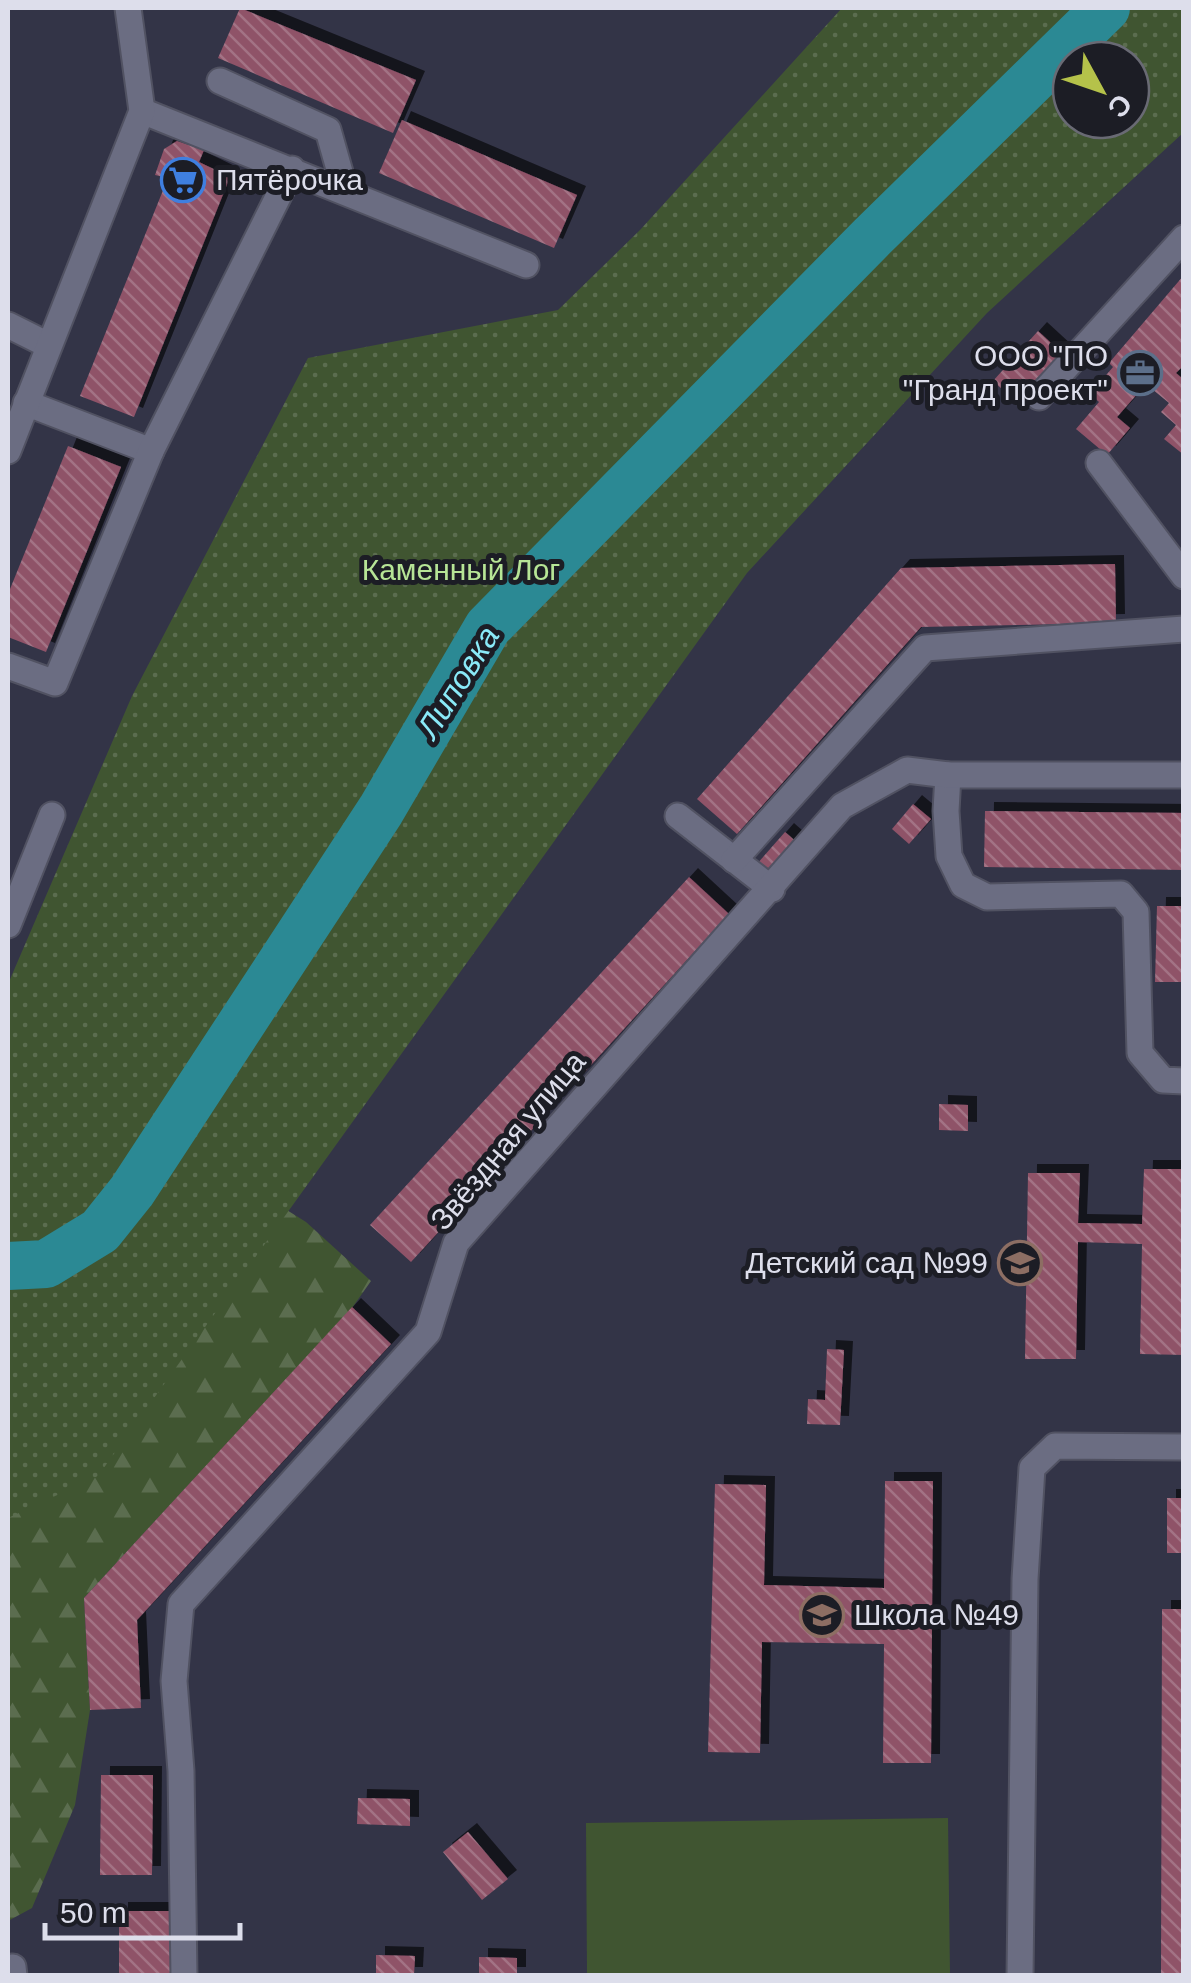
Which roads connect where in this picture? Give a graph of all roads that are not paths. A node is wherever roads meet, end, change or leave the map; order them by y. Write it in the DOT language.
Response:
graph roads {
  1 [pos="128,8"];
  2 [pos="220,81"];
  3 [pos="142,111"];
  4 [pos="292,169"];
  5 [pos="345,190"];
  6 [pos="1184,238"];
  7 [pos="526,265"];
  8 [pos="8,325"];
  9 [pos="48,345"];
  10 [pos="1039,397"];
  11 [pos="26,403"];
  12 [pos="8,451"];
  13 [pos="151,451"];
  14 [pos="1099,463"];
  15 [pos="1184,576"];
  16 [pos="1184,629"];
  17 [pos="8,666"];
  18 [pos="948,775"];
  19 [pos="1184,775"];
  20 [pos="52,816"];
  21 [pos="678,816"];
  22 [pos="734,860"];
  23 [pos="772,890"];
  24 [pos="8,925"];
  25 [pos="1184,1081"];
  26 [pos="1184,1446"];
  27 [pos="184,1976"];
  28 [pos="1020,1976"];
  1 -- 3 [label="street"];
  2 -- 5 [label="street"];
  3 -- 4 [label="street"];
  3 -- 9 [label="street"];
  4 -- 5 [label="street"];
  4 -- 13 [label="street"];
  5 -- 7 [label="street"];
  6 -- 10 [label="street"];
  8 -- 9 [label="street"];
  9 -- 11 [label="street"];
  11 -- 12 [label="street"];
  11 -- 13 [label="street"];
  13 -- 17 [label="street"];
  14 -- 15 [label="street"];
  16 -- 22 [label="street"];
  18 -- 19 [label="street, Звёздная улица"];
  18 -- 23 [label="street, Звёздная улица"];
  18 -- 25 [label="street"];
  20 -- 24 [label="street"];
  21 -- 22 [label="street"];
  22 -- 23 [label="street"];
  23 -- 27 [label="street, Звёздная улица"];
  26 -- 28 [label="street"];
}
